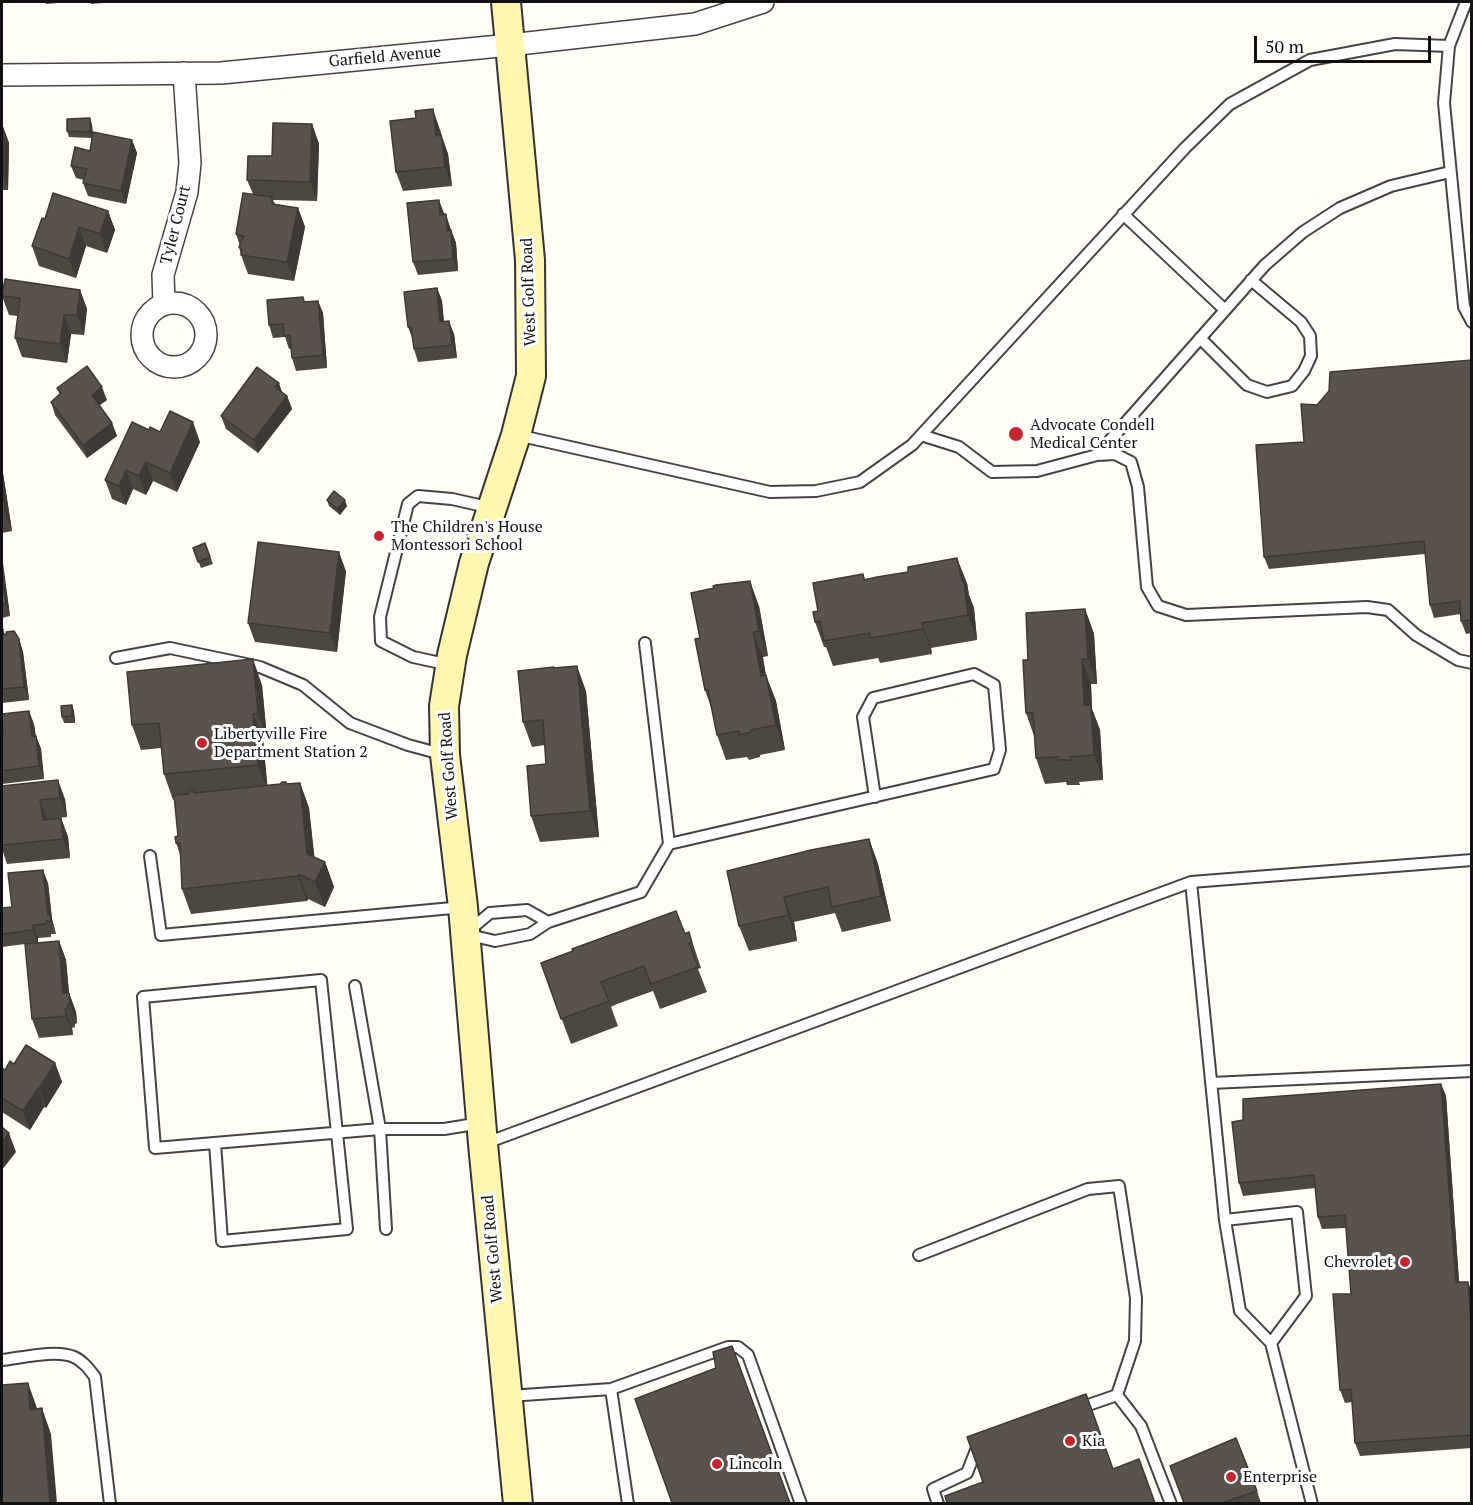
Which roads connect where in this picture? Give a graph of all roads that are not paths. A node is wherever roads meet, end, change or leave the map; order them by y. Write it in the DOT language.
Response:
graph roads {
  1 [pos="506,2"];
  2 [pos="763,2"];
  3 [pos="1466,2"];
  4 [pos="510,45"];
  5 [pos="1449,46"];
  6 [pos="184,73"];
  7 [pos="2,75"];
  8 [pos="1450,172"];
  9 [pos="1124,214"];
  10 [pos="1251,280"];
  11 [pos="164,304"];
  12 [pos="1225,310"];
  13 [pos="1472,322"];
  14 [pos="1200,338"];
  15 [pos="516,435"];
  16 [pos="921,435"];
  17 [pos="1097,455"];
  18 [pos="492,508"];
  19 [pos="645,643"];
  20 [pos="116,658"];
  21 [pos="1472,663"];
  22 [pos="451,665"];
  23 [pos="445,755"];
  24 [pos="875,797"];
  25 [pos="669,844"];
  26 [pos="150,856"];
  27 [pos="1472,860"];
  28 [pos="1191,882"];
  29 [pos="464,921"];
  30 [pos="548,922"];
  31 [pos="355,986"];
  32 [pos="1472,1071"];
  33 [pos="1211,1083"];
  34 [pos="380,1129"];
  35 [pos="338,1133"];
  36 [pos="482,1134"];
  37 [pos="215,1143"];
  38 [pos="1225,1220"];
  39 [pos="386,1229"];
  40 [pos="919,1255"];
  41 [pos="1271,1343"];
  42 [pos="2,1360"];
  43 [pos="611,1389"];
  44 [pos="1117,1395"];
  45 [pos="507,1396"];
  46 [pos="1064,1414"];
  47 [pos="990,1440"];
  48 [pos="110,1503"];
  49 [pos="518,1503"];
  50 [pos="628,1503"];
  51 [pos="801,1503"];
  52 [pos="938,1503"];
  53 [pos="1171,1503"];
  54 [pos="1312,1503"];
  1 -- 4 [label="street, West Golf Road"];
  2 -- 4 [label="street, Garfield Avenue"];
  3 -- 5 [label="lane"];
  4 -- 6 [label="street, Garfield Avenue"];
  4 -- 15 [label="street, West Golf Road"];
  5 -- 8 [label="lane"];
  5 -- 9 [label="lane"];
  6 -- 7 [label="street, Garfield Avenue"];
  6 -- 11 [label="street, Tyler Court"];
  8 -- 10 [label="lane"];
  8 -- 13 [label="lane"];
  9 -- 12 [label="lane"];
  9 -- 16 [label="lane"];
  10 -- 12 [label="lane"];
  10 -- 14 [label="lane"];
  12 -- 14 [label="lane"];
  14 -- 17 [label="lane"];
  15 -- 16 [label="lane"];
  15 -- 18 [label="street, West Golf Road"];
  16 -- 17 [label="lane"];
  17 -- 21 [label="lane"];
  18 -- 22 [label="street, West Golf Road"];
  18 -- 22 [label="lane"];
  19 -- 25 [label="lane"];
  20 -- 23 [label="lane"];
  22 -- 23 [label="street, West Golf Road"];
  23 -- 29 [label="street, West Golf Road"];
  24 -- 24 [label="lane"];
  24 -- 25 [label="lane"];
  25 -- 30 [label="lane"];
  26 -- 29 [label="lane"];
  27 -- 28 [label="lane"];
  28 -- 33 [label="lane"];
  28 -- 36 [label="lane"];
  29 -- 30 [label="lane"];
  29 -- 30 [label="lane"];
  29 -- 36 [label="street, West Golf Road"];
  31 -- 34 [label="lane"];
  32 -- 33 [label="lane"];
  33 -- 38 [label="lane"];
  34 -- 35 [label="lane"];
  34 -- 36 [label="lane"];
  34 -- 39 [label="lane"];
  35 -- 37 [label="lane"];
  35 -- 37 [label="lane"];
  35 -- 37 [label="lane"];
  36 -- 45 [label="street, West Golf Road"];
  38 -- 41 [label="lane"];
  38 -- 41 [label="lane"];
  40 -- 44 [label="lane"];
  41 -- 54 [label="lane"];
  42 -- 48 [label="lane"];
  43 -- 45 [label="lane"];
  43 -- 50 [label="lane"];
  43 -- 51 [label="lane"];
  44 -- 46 [label="lane"];
  44 -- 53 [label="lane"];
  45 -- 49 [label="street, West Golf Road"];
  47 -- 52 [label="lane"];
}
